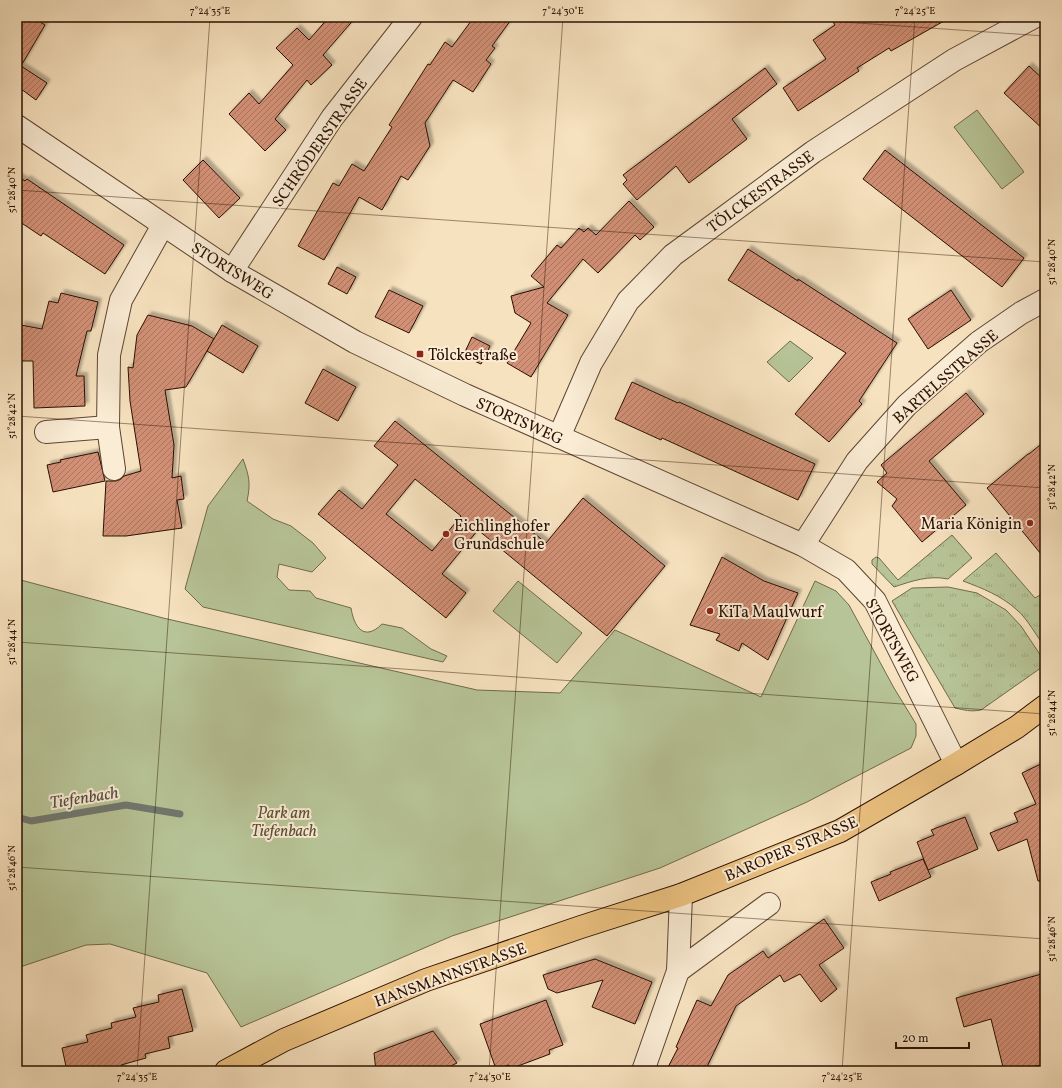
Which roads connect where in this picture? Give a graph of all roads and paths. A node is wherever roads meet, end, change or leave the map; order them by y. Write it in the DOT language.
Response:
graph roads {
  1 [pos="411,17"];
  2 [pos="1034,17"];
  3 [pos="17,126"];
  4 [pos="163,225"];
  5 [pos="232,271"];
  6 [pos="1045,300"];
  7 [pos="108,427"];
  8 [pos="46,432"];
  9 [pos="559,437"];
  10 [pos="114,469"];
  11 [pos="803,545"];
  12 [pos="1045,706"];
  13 [pos="956,764"];
  14 [pos="681,895"];
  15 [pos="769,904"];
  16 [pos="678,971"];
  17 [pos="226,1071"];
  18 [pos="643,1071"];
  1 -- 5 [label="street, SCHRÖDERSTRASSE"];
  2 -- 9 [label="street, TÖLCKESTRASSE"];
  3 -- 4 [label="street, STORTSWEG"];
  4 -- 5 [label="street, STORTSWEG"];
  4 -- 7 [label="street"];
  5 -- 9 [label="street, STORTSWEG"];
  6 -- 11 [label="street, BARTELSSTRASSE"];
  7 -- 8 [label="street"];
  7 -- 10 [label="street"];
  9 -- 11 [label="street, STORTSWEG"];
  11 -- 13 [label="street, STORTSWEG"];
  12 -- 13 [label="main road, BAROPER STRASSE"];
  13 -- 14 [label="main road, BAROPER STRASSE"];
  14 -- 16 [label="street"];
  14 -- 17 [label="main road, HANSMANNSTRASSE"];
  15 -- 16 [label="street"];
  16 -- 18 [label="street"];
}
